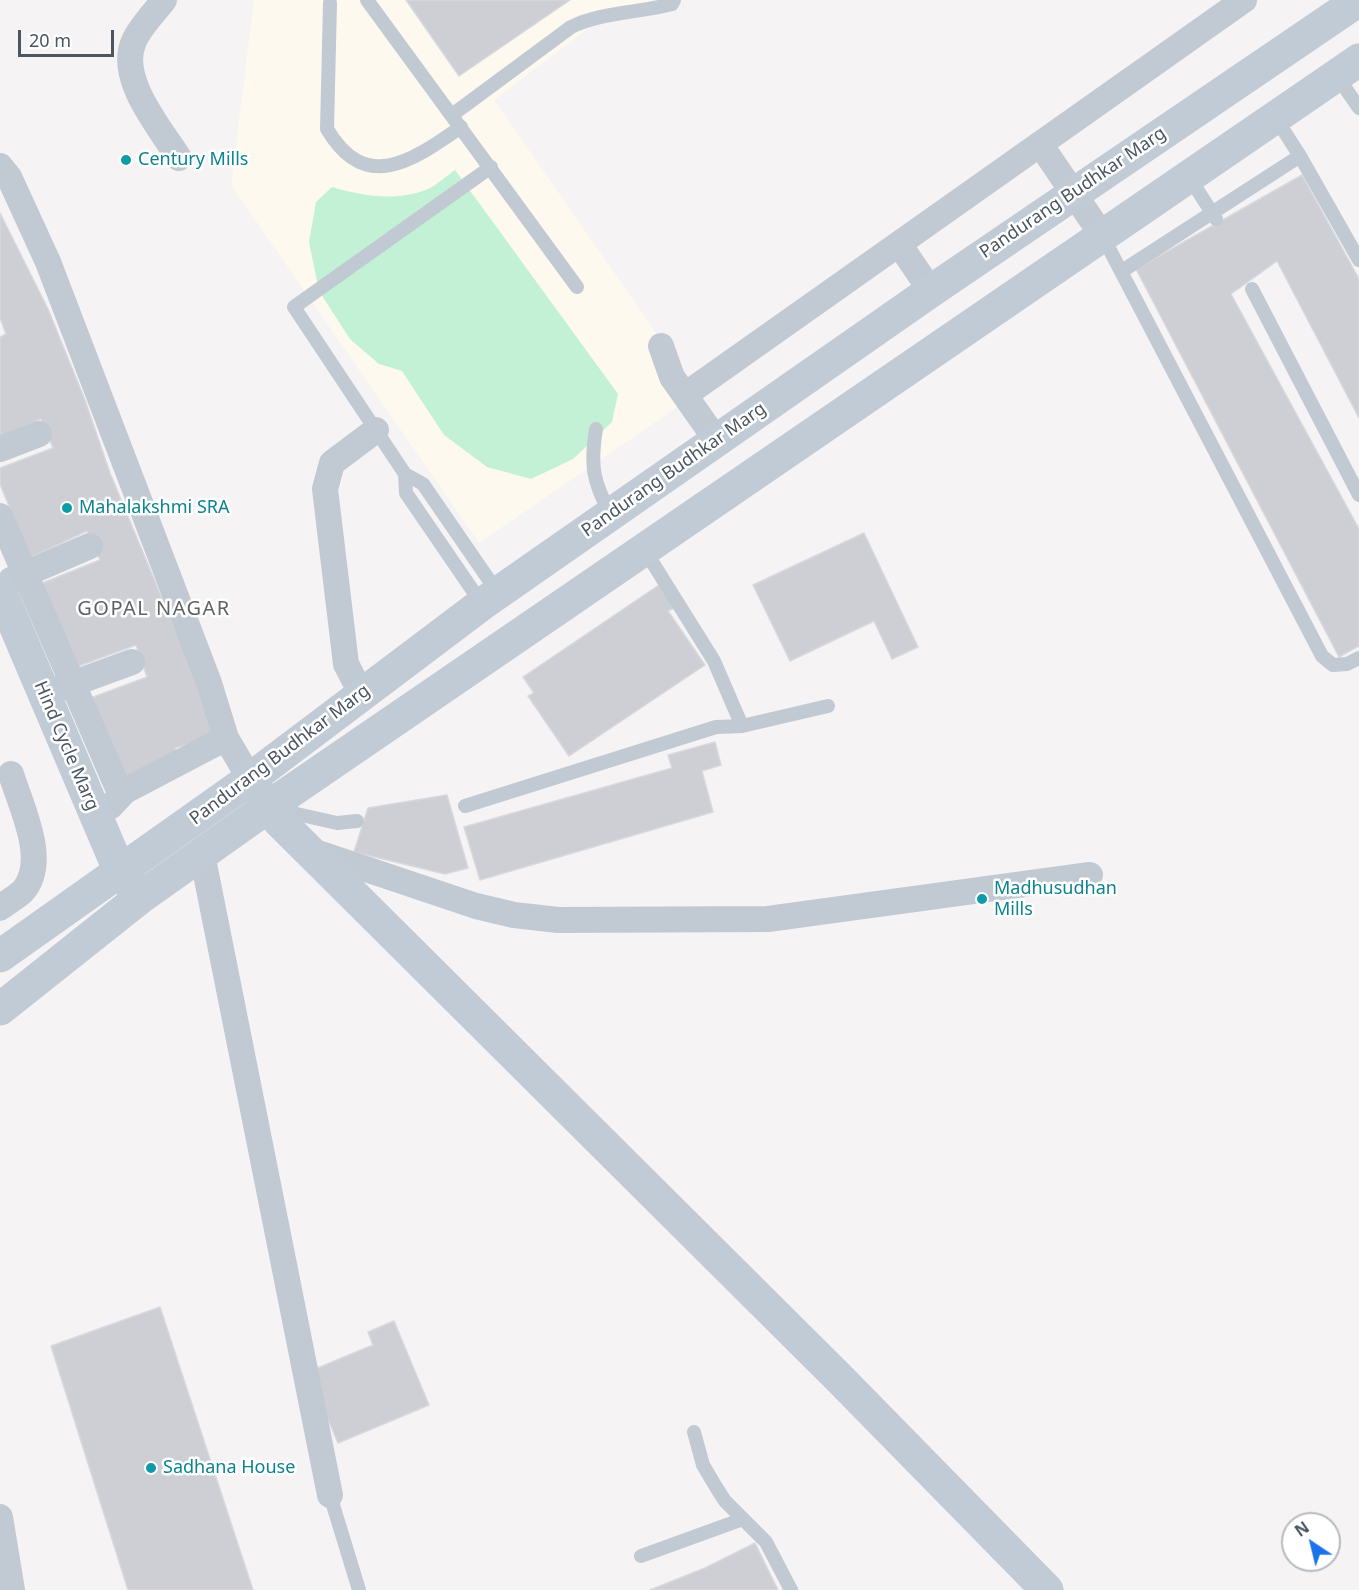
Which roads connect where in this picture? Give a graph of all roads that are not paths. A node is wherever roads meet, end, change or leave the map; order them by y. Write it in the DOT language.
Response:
graph roads {
  1 [pos="164,0"];
  2 [pos="367,0"];
  3 [pos="674,0"];
  4 [pos="1244,0"];
  5 [pos="330,3"];
  6 [pos="1338,6"];
  7 [pos="1348,68"];
  8 [pos="1359,108"];
  9 [pos="452,115"];
  10 [pos="1275,117"];
  11 [pos="461,127"];
  12 [pos="1040,144"];
  13 [pos="1300,156"];
  14 [pos="178,158"];
  15 [pos="0,166"];
  16 [pos="491,167"];
  17 [pos="1187,175"];
  18 [pos="1073,193"];
  19 [pos="1215,216"];
  20 [pos="1102,235"];
  21 [pos="899,244"];
  22 [pos="1359,260"];
  23 [pos="1122,271"];
  24 [pos="577,287"];
  25 [pos="1252,289"];
  26 [pos="931,291"];
  27 [pos="661,346"];
  28 [pos="685,395"];
  29 [pos="596,429"];
  30 [pos="375,430"];
  31 [pos="39,434"];
  32 [pos="717,441"];
  33 [pos="0,449"];
  34 [pos="405,474"];
  35 [pos="1359,495"];
  36 [pos="611,515"];
  37 [pos="0,516"];
  38 [pos="90,546"];
  39 [pos="644,549"];
  40 [pos="13,582"];
  41 [pos="0,584"];
  42 [pos="490,599"];
  43 [pos="1359,658"];
  44 [pos="132,662"];
  45 [pos="58,689"];
  46 [pos="362,694"];
  47 [pos="828,706"];
  48 [pos="742,726"];
  49 [pos="226,738"];
  50 [pos="11,774"];
  51 [pos="250,779"];
  52 [pos="121,795"];
  53 [pos="465,806"];
  54 [pos="268,807"];
  55 [pos="357,820"];
  56 [pos="98,823"];
  57 [pos="312,851"];
  58 [pos="202,854"];
  59 [pos="120,872"];
  60 [pos="1090,875"];
  61 [pos="141,897"];
  62 [pos="0,908"];
  63 [pos="0,956"];
  64 [pos="0,1009"];
  65 [pos="694,1432"];
  66 [pos="330,1495"];
  67 [pos="0,1518"];
  68 [pos="743,1519"];
  69 [pos="641,1556"];
  70 [pos="12,1590"];
  71 [pos="359,1590"];
  72 [pos="791,1590"];
  73 [pos="1047,1590"];
  1 -- 14 [label="street"];
  2 -- 9 [label="lane"];
  3 -- 9 [label="lane"];
  4 -- 12 [label="street"];
  5 -- 11 [label="lane"];
  6 -- 18 [label="main road, Pandurang Budhkar Marg"];
  7 -- 8 [label="lane"];
  7 -- 10 [label="main road, Pandurang Budhkar Marg"];
  9 -- 11 [label="lane"];
  10 -- 13 [label="lane"];
  10 -- 17 [label="main road, Pandurang Budhkar Marg"];
  11 -- 16 [label="lane"];
  12 -- 18 [label="street"];
  12 -- 21 [label="street"];
  13 -- 19 [label="lane"];
  13 -- 22 [label="lane"];
  15 -- 49 [label="street"];
  16 -- 24 [label="lane"];
  16 -- 30 [label="lane"];
  17 -- 19 [label="lane"];
  17 -- 20 [label="main road, Pandurang Budhkar Marg"];
  18 -- 20 [label="street"];
  18 -- 26 [label="main road, Pandurang Budhkar Marg"];
  19 -- 23 [label="lane"];
  20 -- 23 [label="lane"];
  20 -- 39 [label="main road, Pandurang Budhkar Marg"];
  21 -- 26 [label="street"];
  21 -- 28 [label="street"];
  23 -- 43 [label="lane"];
  25 -- 35 [label="lane"];
  26 -- 32 [label="main road, Pandurang Budhkar Marg"];
  27 -- 28 [label="street"];
  28 -- 32 [label="street"];
  29 -- 36 [label="lane"];
  30 -- 34 [label="lane"];
  30 -- 46 [label="street"];
  31 -- 33 [label="street"];
  32 -- 36 [label="main road, Pandurang Budhkar Marg"];
  34 -- 42 [label="lane"];
  34 -- 42 [label="lane"];
  36 -- 42 [label="main road, Pandurang Budhkar Marg"];
  37 -- 40 [label="street"];
  38 -- 40 [label="street"];
  39 -- 48 [label="lane"];
  39 -- 54 [label="main road, Pandurang Budhkar Marg"];
  40 -- 41 [label="street"];
  40 -- 45 [label="main road, Hind Cycle Marg"];
  42 -- 46 [label="main road, Pandurang Budhkar Marg"];
  44 -- 45 [label="street"];
  45 -- 52 [label="street"];
  45 -- 56 [label="main road, Hind Cycle Marg"];
  46 -- 51 [label="main road, Pandurang Budhkar Marg"];
  47 -- 48 [label="lane"];
  48 -- 53 [label="lane"];
  49 -- 51 [label="street"];
  49 -- 52 [label="street"];
  50 -- 62 [label="street"];
  51 -- 54 [label="main road"];
  51 -- 59 [label="main road, Pandurang Budhkar Marg"];
  52 -- 56 [label="street"];
  54 -- 55 [label="lane"];
  54 -- 57 [label="main road"];
  54 -- 58 [label="main road, Pandurang Budhkar Marg"];
  56 -- 59 [label="main road, Hind Cycle Marg"];
  57 -- 60 [label="street"];
  57 -- 73 [label="main road"];
  58 -- 61 [label="main road, Pandurang Budhkar Marg"];
  58 -- 66 [label="street"];
  59 -- 61 [label="main road, Hind Cycle Marg"];
  59 -- 63 [label="main road, Pandurang Budhkar Marg"];
  61 -- 64 [label="main road, Pandurang Budhkar Marg"];
  65 -- 68 [label="lane"];
  66 -- 71 [label="lane"];
  67 -- 70 [label="street"];
  68 -- 69 [label="lane"];
  68 -- 72 [label="lane"];
}
